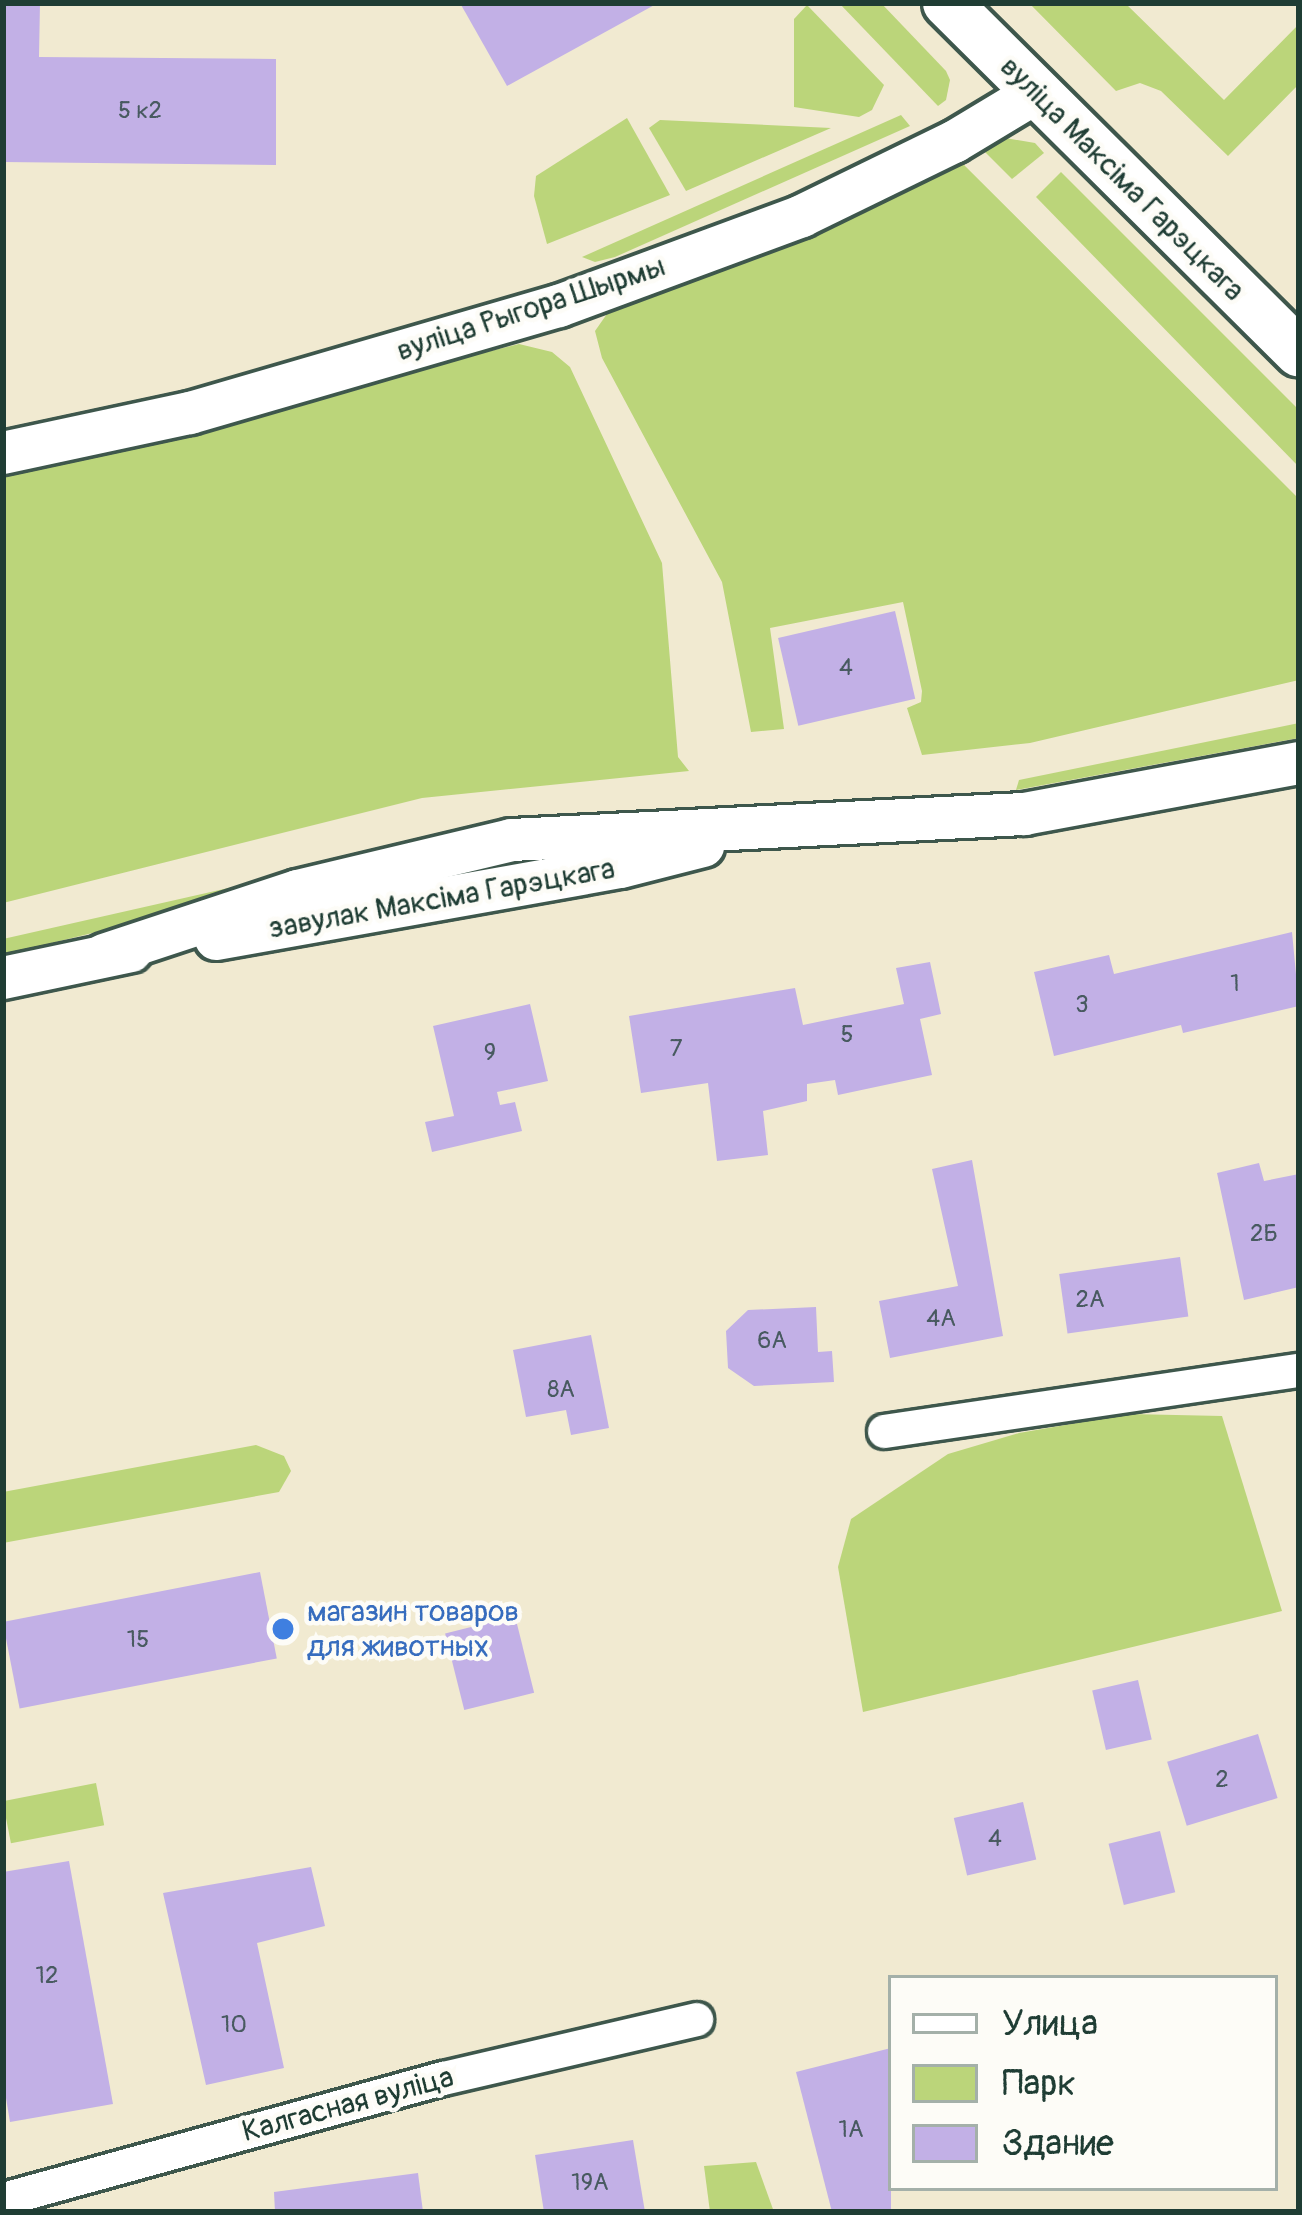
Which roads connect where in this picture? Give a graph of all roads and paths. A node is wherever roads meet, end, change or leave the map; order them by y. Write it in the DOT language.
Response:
graph roads {
  1 [pos="947,3"];
  2 [pos="1034,94"];
  3 [pos="1299,353"];
  4 [pos="3,453"];
  5 [pos="1299,763"];
  6 [pos="3,978"];
  7 [pos="1299,1370"];
  8 [pos="884,1431"];
  9 [pos="696,2019"];
  10 [pos="3,2198"];
  1 -- 2 [label="main road, вуліца Максіма Гарэцкага"];
  2 -- 3 [label="main road, вуліца Максіма Гарэцкага"];
  2 -- 4 [label="street, вуліца Рыгора Шырмы"];
  5 -- 6 [label="street, завулак Максіма Гарэцкага"];
  7 -- 8 [label="street"];
  9 -- 10 [label="street, Калгасная вуліца"];
}
